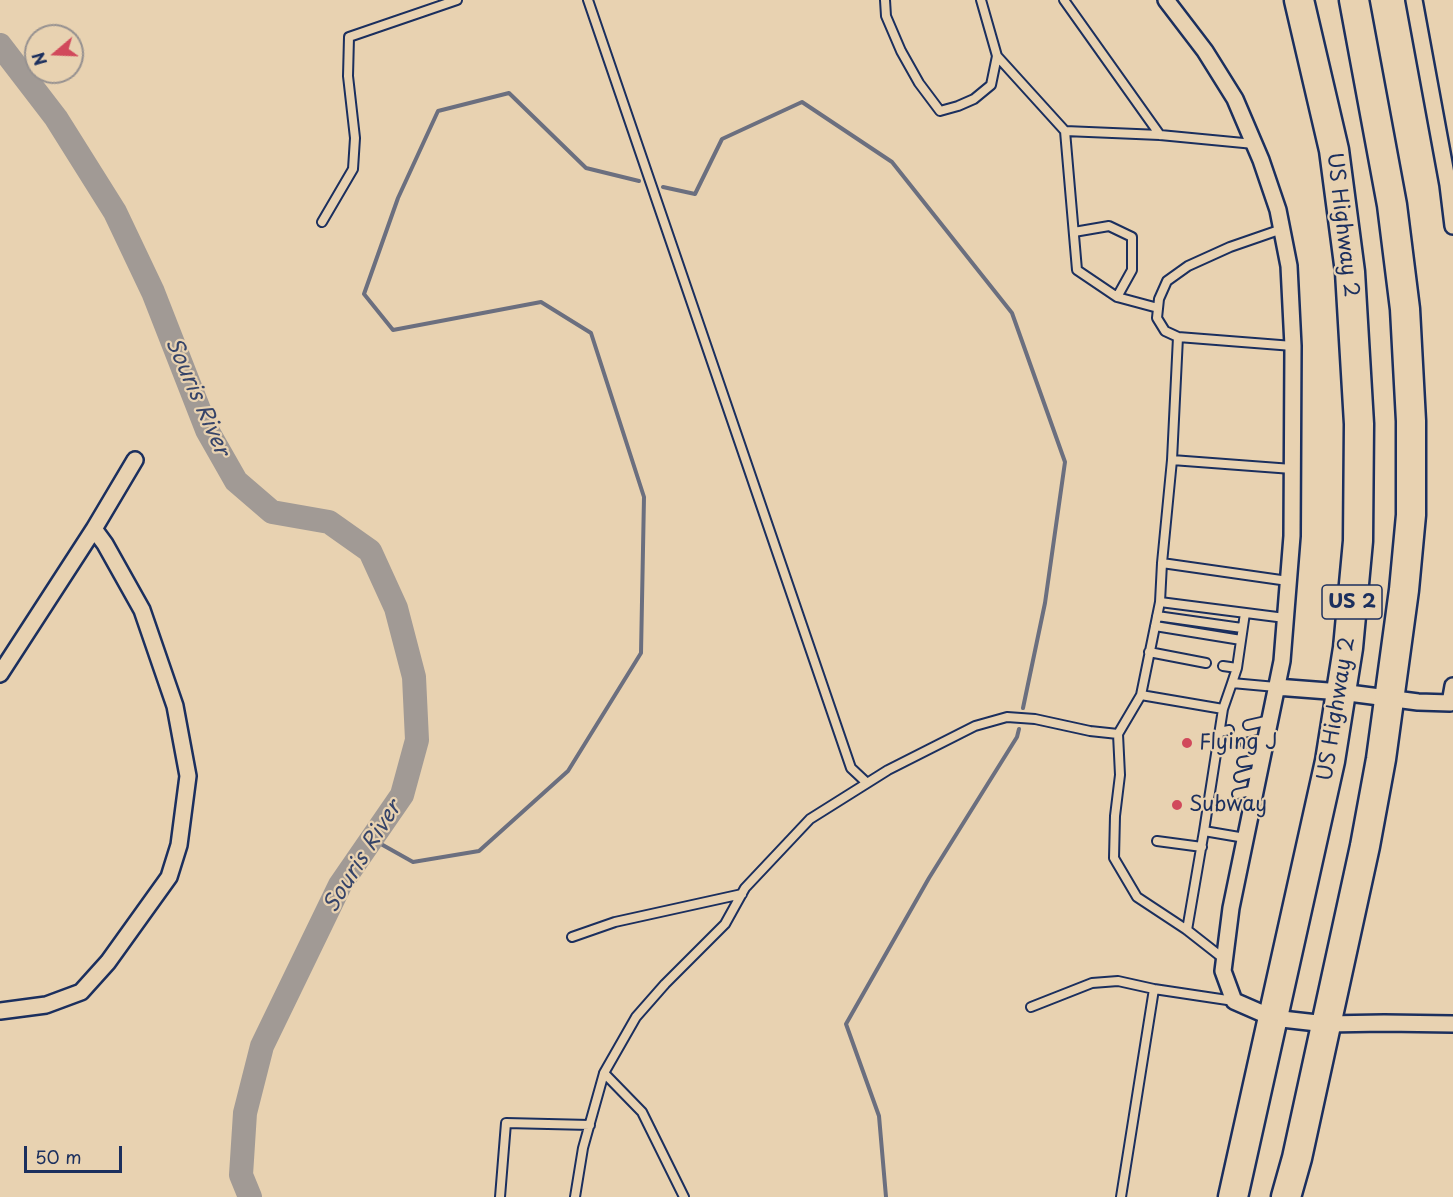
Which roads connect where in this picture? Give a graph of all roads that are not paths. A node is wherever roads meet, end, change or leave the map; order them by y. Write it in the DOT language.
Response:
graph roads {
  1 [pos="456,0"];
  2 [pos="588,0"];
  3 [pos="885,0"];
  4 [pos="981,0"];
  5 [pos="1064,0"];
  6 [pos="1166,0"];
  7 [pos="1299,0"];
  8 [pos="1336,0"];
  9 [pos="1354,0"];
  10 [pos="1414,0"];
  11 [pos="997,56"];
  12 [pos="1065,131"];
  13 [pos="1160,135"];
  14 [pos="1254,144"];
  15 [pos="1392,205"];
  16 [pos="322,222"];
  17 [pos="1453,226"];
  18 [pos="1282,229"];
  19 [pos="1074,232"];
  20 [pos="1117,297"];
  21 [pos="1158,308"];
  22 [pos="1178,337"];
  23 [pos="1293,346"];
  24 [pos="135,460"];
  25 [pos="1172,460"];
  26 [pos="1292,469"];
  27 [pos="94,529"];
  28 [pos="1162,563"];
  29 [pos="1288,581"];
  30 [pos="1160,602"];
  31 [pos="1245,613"];
  32 [pos="1157,616"];
  33 [pos="1285,618"];
  34 [pos="1155,626"];
  35 [pos="1242,628"];
  36 [pos="1241,640"];
  37 [pos="1149,651"];
  38 [pos="1206,663"];
  39 [pos="1223,666"];
  40 [pos="1237,668"];
  41 [pos="0,674"];
  42 [pos="1232,683"];
  43 [pos="1453,686"];
  44 [pos="1276,687"];
  45 [pos="1341,692"];
  46 [pos="1141,695"];
  47 [pos="1389,698"];
  48 [pos="1223,710"];
  49 [pos="1270,720"];
  50 [pos="1248,725"];
  51 [pos="1229,730"];
  52 [pos="1220,732"];
  53 [pos="1118,734"];
  54 [pos="1266,738"];
  55 [pos="1245,743"];
  56 [pos="1226,747"];
  57 [pos="1217,750"];
  58 [pos="1242,762"];
  59 [pos="1260,765"];
  60 [pos="1239,777"];
  61 [pos="867,783"];
  62 [pos="1255,790"];
  63 [pos="1237,794"];
  64 [pos="1204,831"];
  65 [pos="1245,838"];
  66 [pos="1157,841"];
  67 [pos="1202,847"];
  68 [pos="742,894"];
  69 [pos="1187,930"];
  70 [pos="572,937"];
  71 [pos="1224,959"];
  72 [pos="1154,989"];
  73 [pos="1234,1001"];
  74 [pos="1031,1008"];
  75 [pos="0,1011"];
  76 [pos="1273,1018"];
  77 [pos="1326,1024"];
  78 [pos="1453,1024"];
  79 [pos="604,1073"];
  80 [pos="590,1125"];
  81 [pos="500,1197"];
  82 [pos="575,1197"];
  83 [pos="684,1197"];
  84 [pos="1121,1197"];
  85 [pos="1233,1197"];
  86 [pos="1286,1197"];
  1 -- 16 [label="lane"];
  2 -- 61 [label="lane"];
  3 -- 11 [label="lane"];
  4 -- 11 [label="lane"];
  5 -- 13 [label="lane"];
  6 -- 14 [label="street"];
  7 -- 45 [label="highway, US Highway 2 / US 2"];
  8 -- 15 [label="highway"];
  9 -- 15 [label="highway, US 2"];
  10 -- 17 [label="street"];
  11 -- 12 [label="lane"];
  12 -- 13 [label="lane"];
  12 -- 19 [label="lane"];
  13 -- 14 [label="lane"];
  14 -- 18 [label="street"];
  15 -- 47 [label="highway, US 2"];
  18 -- 21 [label="lane"];
  18 -- 23 [label="street"];
  19 -- 20 [label="lane"];
  19 -- 20 [label="lane"];
  20 -- 21 [label="lane"];
  21 -- 22 [label="lane"];
  22 -- 23 [label="lane"];
  22 -- 25 [label="lane"];
  23 -- 26 [label="street"];
  24 -- 27 [label="street"];
  25 -- 26 [label="lane"];
  25 -- 28 [label="lane"];
  26 -- 29 [label="street"];
  27 -- 41 [label="street"];
  27 -- 75 [label="street"];
  28 -- 29 [label="lane"];
  28 -- 30 [label="lane"];
  29 -- 33 [label="street"];
  30 -- 31 [label="lane"];
  30 -- 32 [label="lane"];
  31 -- 33 [label="lane"];
  31 -- 35 [label="lane"];
  32 -- 34 [label="lane"];
  32 -- 35 [label="lane"];
  33 -- 44 [label="street"];
  34 -- 36 [label="lane"];
  34 -- 37 [label="lane"];
  35 -- 36 [label="lane"];
  36 -- 40 [label="lane"];
  37 -- 38 [label="lane"];
  37 -- 46 [label="lane"];
  39 -- 40 [label="lane"];
  40 -- 42 [label="lane"];
  42 -- 44 [label="lane"];
  42 -- 48 [label="lane"];
  43 -- 47 [label="street"];
  44 -- 45 [label="street"];
  44 -- 49 [label="street"];
  45 -- 47 [label="street"];
  45 -- 76 [label="highway, US Highway 2 / US 2"];
  46 -- 48 [label="lane"];
  46 -- 53 [label="lane"];
  47 -- 77 [label="highway, US 2"];
  48 -- 52 [label="lane"];
  49 -- 50 [label="lane"];
  49 -- 54 [label="street"];
  51 -- 52 [label="lane"];
  52 -- 57 [label="lane"];
  53 -- 61 [label="lane"];
  53 -- 69 [label="lane"];
  54 -- 55 [label="lane"];
  54 -- 59 [label="street"];
  56 -- 57 [label="lane"];
  57 -- 64 [label="lane"];
  58 -- 59 [label="lane"];
  59 -- 60 [label="lane"];
  59 -- 62 [label="street"];
  61 -- 68 [label="lane"];
  62 -- 63 [label="lane"];
  62 -- 65 [label="street"];
  64 -- 65 [label="lane"];
  64 -- 67 [label="lane"];
  65 -- 71 [label="street"];
  66 -- 67 [label="lane"];
  67 -- 69 [label="lane"];
  68 -- 70 [label="lane"];
  68 -- 79 [label="lane"];
  69 -- 71 [label="lane"];
  71 -- 73 [label="street"];
  72 -- 73 [label="lane"];
  72 -- 74 [label="lane"];
  72 -- 84 [label="lane"];
  73 -- 76 [label="street"];
  76 -- 77 [label="street"];
  76 -- 85 [label="highway, US Highway 2 / US 2"];
  77 -- 78 [label="street"];
  77 -- 86 [label="highway, US 2"];
  79 -- 80 [label="lane"];
  79 -- 83 [label="lane"];
  80 -- 81 [label="lane"];
  80 -- 82 [label="lane"];
}
